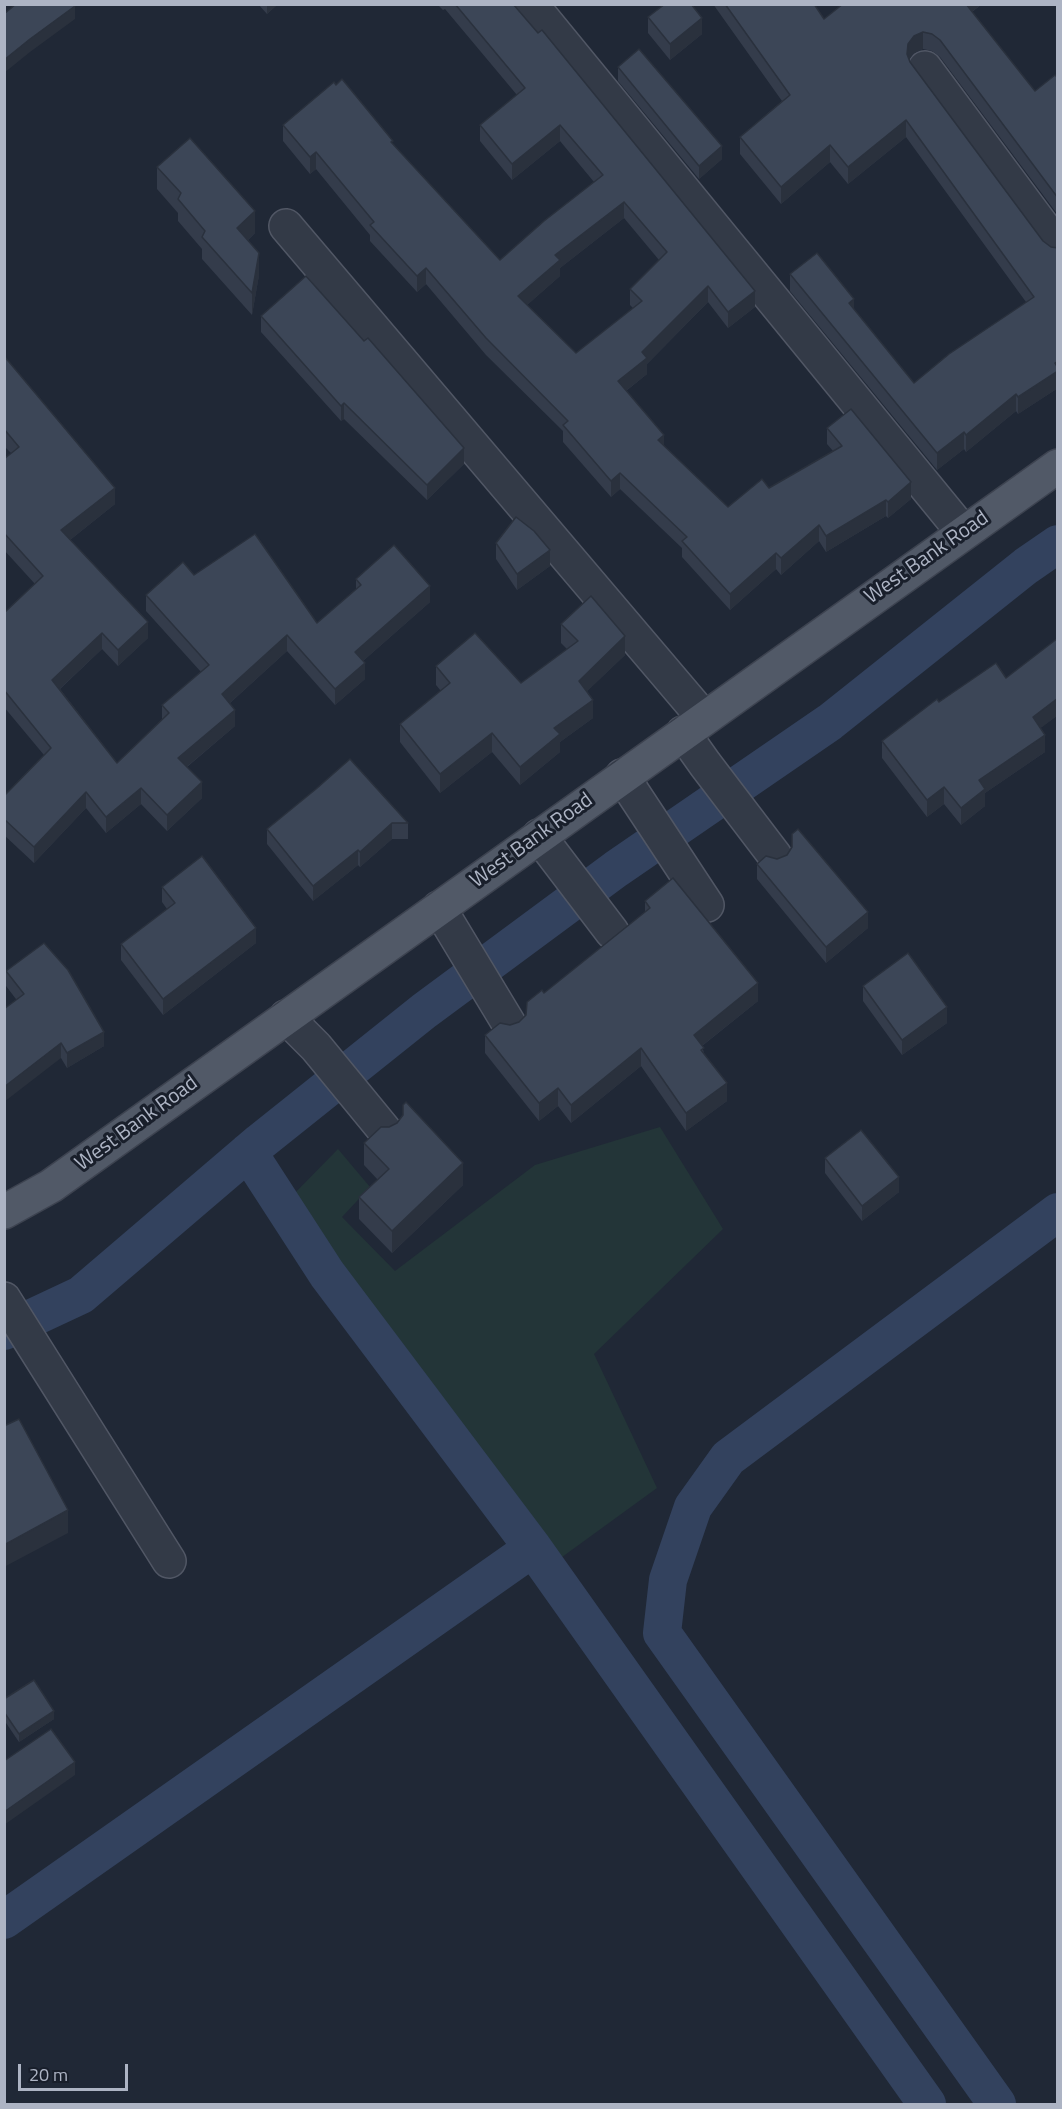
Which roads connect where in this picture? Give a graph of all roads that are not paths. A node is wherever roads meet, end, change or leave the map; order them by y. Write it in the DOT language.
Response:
graph roads {
  1 [pos="531,4"];
  2 [pos="925,68"];
  3 [pos="286,226"];
  4 [pos="1058,247"];
  5 [pos="1058,466"];
  6 [pos="963,532"];
  7 [pos="694,725"];
  8 [pos="631,789"];
  9 [pos="539,836"];
  10 [pos="775,856"];
  11 [pos="707,904"];
  12 [pos="439,908"];
  13 [pos="604,922"];
  14 [pos="502,1013"];
  15 [pos="286,1017"];
  16 [pos="384,1131"];
  17 [pos="4,1212"];
  18 [pos="4,1299"];
  19 [pos="169,1561"];
  1 -- 6 [label="lane"];
  2 -- 4 [label="lane"];
  3 -- 7 [label="lane"];
  5 -- 6 [label="main road, West Bank Road"];
  6 -- 7 [label="main road, West Bank Road"];
  7 -- 8 [label="main road, West Bank Road"];
  7 -- 10 [label="lane"];
  8 -- 9 [label="main road, West Bank Road"];
  8 -- 11 [label="lane"];
  9 -- 12 [label="main road, West Bank Road"];
  9 -- 13 [label="lane"];
  12 -- 14 [label="lane"];
  12 -- 15 [label="main road, West Bank Road"];
  15 -- 16 [label="lane"];
  15 -- 17 [label="main road, West Bank Road"];
  18 -- 19 [label="lane"];
}
